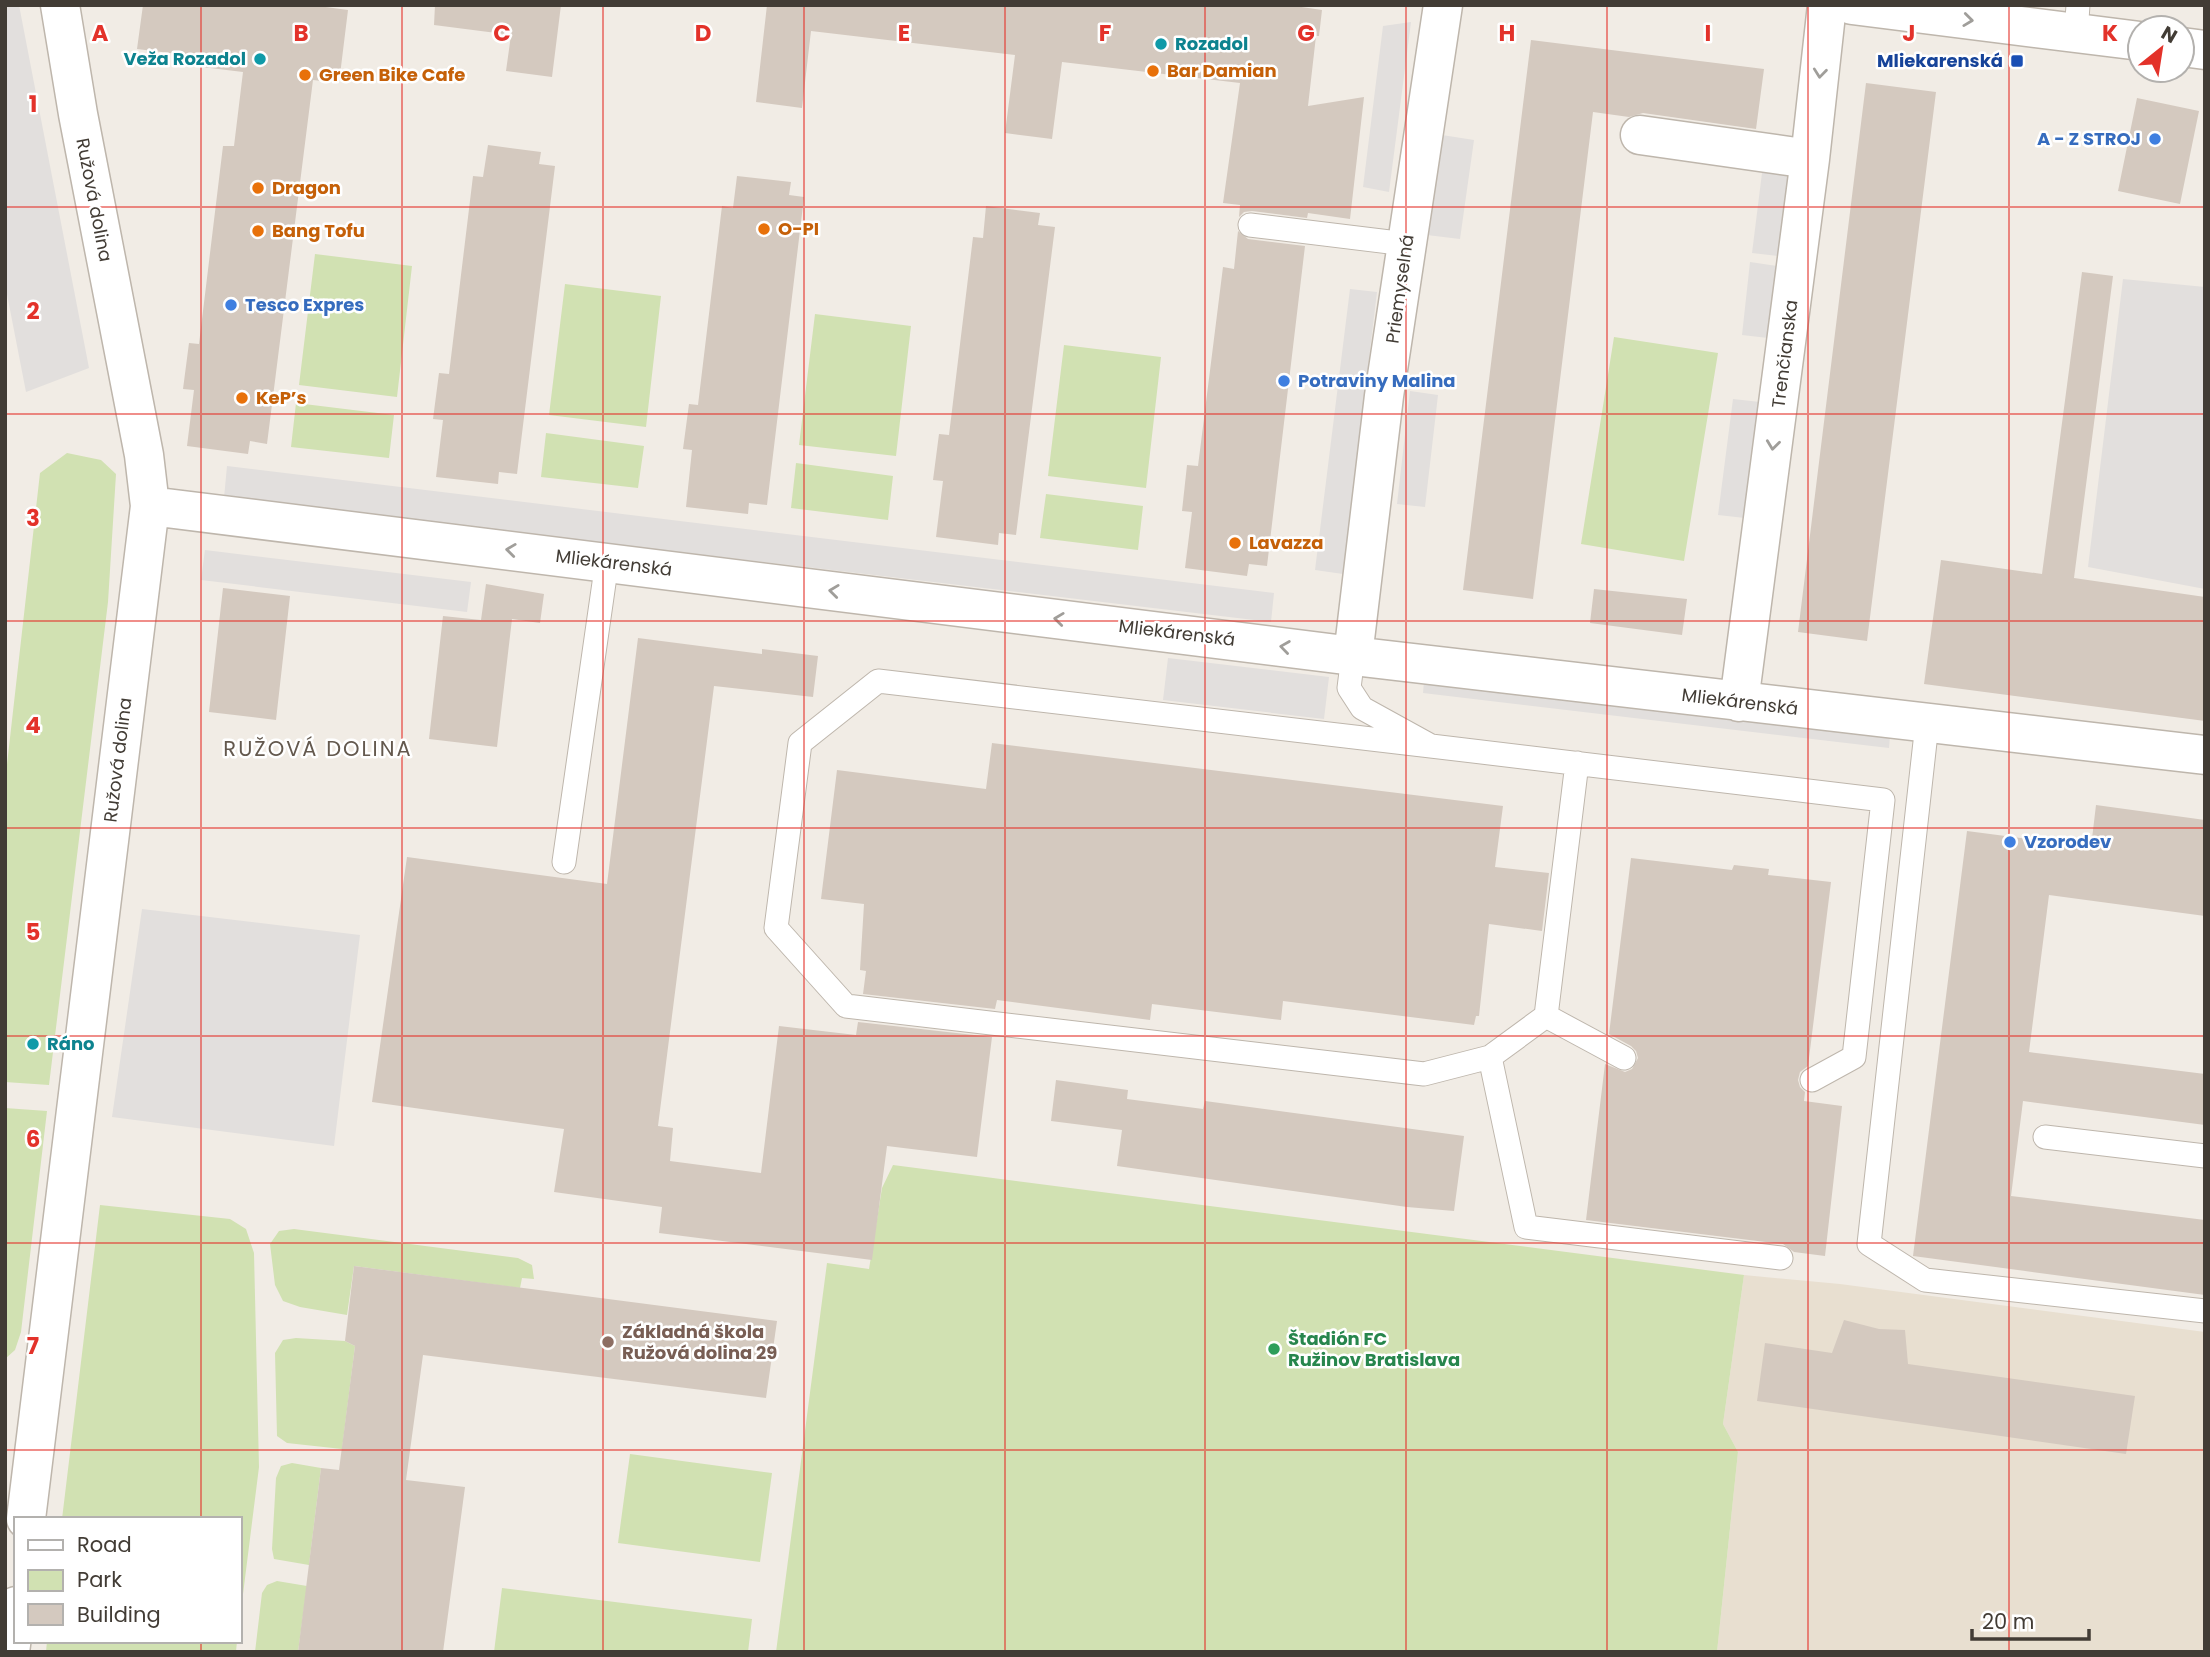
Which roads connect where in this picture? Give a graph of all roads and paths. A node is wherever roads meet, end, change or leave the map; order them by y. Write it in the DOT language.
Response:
graph roads {
  1 [pos="60,5"];
  2 [pos="1443,5"];
  3 [pos="1827,5"];
  4 [pos="1852,5"];
  5 [pos="2077,19"];
  6 [pos="2126,36"];
  7 [pos="1640,135"];
  8 [pos="1810,159"];
  9 [pos="1250,225"];
  10 [pos="1406,244"];
  11 [pos="149,506"];
  12 [pos="607,562"];
  13 [pos="1353,656"];
  14 [pos="1739,702"];
  15 [pos="1927,724"];
  16 [pos="1431,746"];
  17 [pos="2205,755"];
  18 [pos="1577,763"];
  19 [pos="564,862"];
  20 [pos="1546,1016"];
  21 [pos="1490,1057"];
  22 [pos="1624,1058"];
  23 [pos="1812,1080"];
  24 [pos="2045,1137"];
  25 [pos="2205,1156"];
  26 [pos="1781,1258"];
  27 [pos="2205,1311"];
  28 [pos="26,1517"];
  29 [pos="14,1621"];
  30 [pos="10,1652"];
  1 -- 11 [label="street, Ružová dolina"];
  2 -- 10 [label="street, Priemyselná"];
  3 -- 8 [label="street, Trenčianska, one-way"];
  4 -- 5 [label="street, one-way"];
  5 -- 6 [label="street"];
  7 -- 8 [label="street"];
  8 -- 14 [label="street, Trenčianska, one-way"];
  9 -- 10 [label="lane"];
  10 -- 13 [label="street, Priemyselná"];
  12 -- 11 [label="street, Mliekárenská, one-way"];
  11 -- 28 [label="street, Ružová dolina"];
  13 -- 12 [label="street, Mliekárenská, one-way"];
  12 -- 19 [label="lane"];
  13 -- 14 [label="street, Mliekárenská"];
  13 -- 16 [label="lane"];
  14 -- 15 [label="street, Mliekárenská"];
  15 -- 17 [label="street, Mliekárenská"];
  15 -- 27 [label="lane"];
  16 -- 18 [label="lane"];
  16 -- 21 [label="lane"];
  18 -- 20 [label="lane"];
  18 -- 23 [label="lane"];
  20 -- 21 [label="lane"];
  20 -- 22 [label="lane"];
  21 -- 26 [label="lane"];
  24 -- 25 [label="lane"];
  29 -- 30 [label="street"];
}
